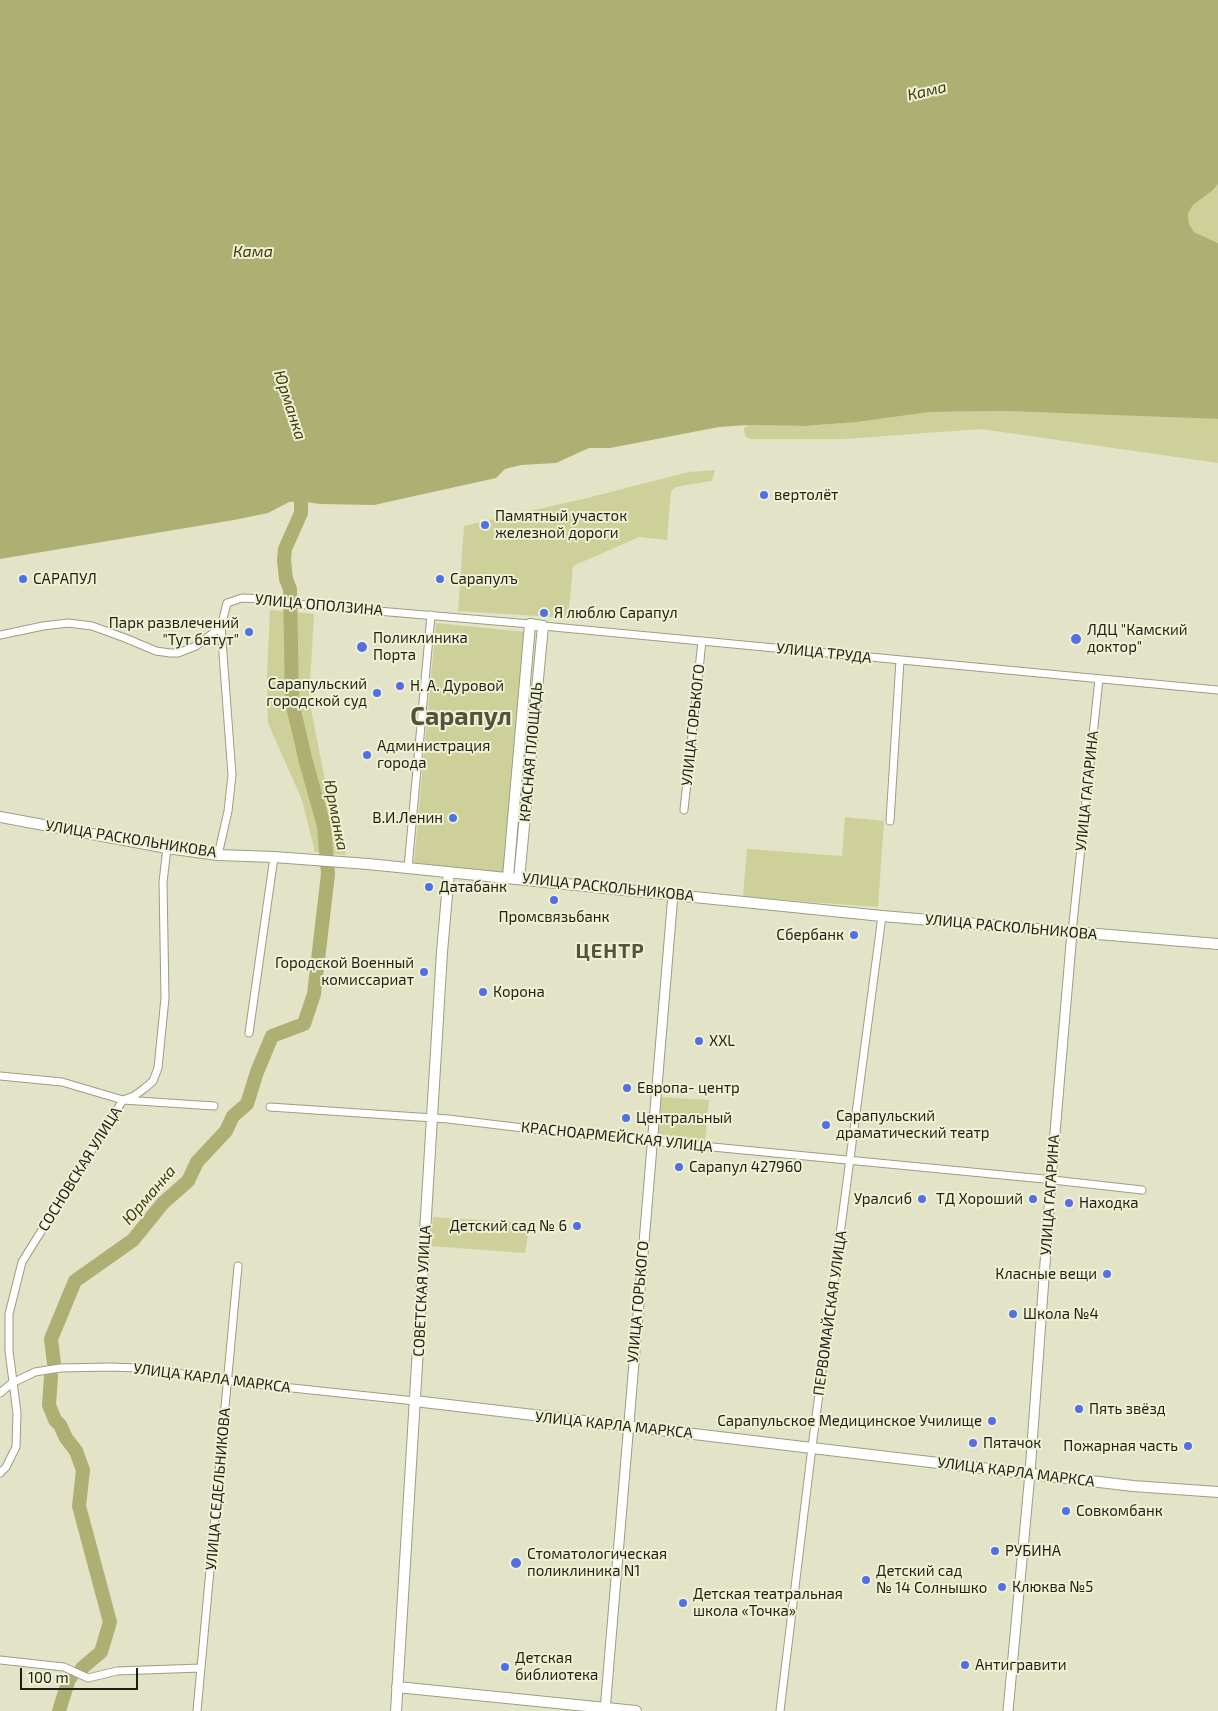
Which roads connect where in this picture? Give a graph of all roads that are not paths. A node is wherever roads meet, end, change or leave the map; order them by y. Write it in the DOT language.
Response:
graph roads {
  1 [pos="431,615"];
  2 [pos="530,624"];
  3 [pos="543,626"];
  4 [pos="221,627"];
  5 [pos="0,635"];
  6 [pos="702,641"];
  7 [pos="900,660"];
  8 [pos="1099,679"];
  9 [pos="1218,690"];
  10 [pos="684,810"];
  11 [pos="0,817"];
  12 [pos="890,821"];
  13 [pos="167,848"];
  14 [pos="218,854"];
  15 [pos="278,857"];
  16 [pos="408,868"];
  17 [pos="450,872"];
  18 [pos="508,877"];
  19 [pos="519,879"];
  20 [pos="673,894"];
  21 [pos="882,916"];
  22 [pos="1072,932"];
  23 [pos="1218,944"];
  24 [pos="249,1033"];
  25 [pos="0,1076"];
  26 [pos="123,1100"];
  27 [pos="214,1106"];
  28 [pos="270,1107"];
  29 [pos="433,1118"];
  30 [pos="652,1140"];
  31 [pos="851,1160"];
  32 [pos="1051,1180"];
  33 [pos="1142,1190"];
  34 [pos="238,1266"];
  35 [pos="229,1380"];
  36 [pos="12,1383"];
  37 [pos="0,1393"];
  38 [pos="416,1401"];
  39 [pos="627,1426"];
  40 [pos="812,1447"];
  41 [pos="0,1473"];
  42 [pos="1030,1473"];
  43 [pos="1218,1492"];
  44 [pos="0,1660"];
  45 [pos="202,1668"];
  46 [pos="397,1687"];
  47 [pos="605,1709"];
  48 [pos="197,1711"];
  49 [pos="396,1711"];
  50 [pos="636,1711"];
  51 [pos="780,1711"];
  52 [pos="1008,1711"];
  1 -- 2 [label="street, УЛИЦА ТРУДА"];
  1 -- 4 [label="street, УЛИЦА ОПОЛЗИНА"];
  1 -- 16 [label="street"];
  2 -- 3 [label="main road, УЛИЦА ТРУДА"];
  2 -- 18 [label="main road, КРАСНАЯ ПЛОЩАДЬ"];
  3 -- 6 [label="street, УЛИЦА ТРУДА"];
  3 -- 19 [label="main road, КРАСНАЯ ПЛОЩАДЬ"];
  4 -- 5 [label="street"];
  4 -- 14 [label="street"];
  6 -- 7 [label="street, УЛИЦА ТРУДА"];
  6 -- 10 [label="street, УЛИЦА ГОРЬКОГО"];
  7 -- 8 [label="street, УЛИЦА ТРУДА"];
  7 -- 12 [label="street"];
  8 -- 9 [label="street, УЛИЦА ТРУДА"];
  8 -- 22 [label="street, УЛИЦА ГАГАРИНА"];
  11 -- 13 [label="main road, УЛИЦА РАСКОЛЬНИКОВА"];
  13 -- 14 [label="main road, УЛИЦА РАСКОЛЬНИКОВА"];
  13 -- 26 [label="street, СОСНОВСКАЯ УЛИЦА"];
  14 -- 15 [label="main road, УЛИЦА РАСКОЛЬНИКОВА"];
  15 -- 16 [label="main road, УЛИЦА РАСКОЛЬНИКОВА"];
  15 -- 24 [label="street"];
  16 -- 17 [label="main road, УЛИЦА РАСКОЛЬНИКОВА"];
  17 -- 18 [label="main road, УЛИЦА РАСКОЛЬНИКОВА"];
  17 -- 29 [label="main road, СОВЕТСКАЯ УЛИЦА"];
  18 -- 19 [label="main road, УЛИЦА РАСКОЛЬНИКОВА"];
  19 -- 20 [label="main road, УЛИЦА РАСКОЛЬНИКОВА"];
  20 -- 21 [label="main road, УЛИЦА РАСКОЛЬНИКОВА"];
  20 -- 30 [label="street, УЛИЦА ГОРЬКОГО"];
  21 -- 22 [label="main road, УЛИЦА РАСКОЛЬНИКОВА"];
  21 -- 31 [label="street, ПЕРВОМАЙСКАЯ УЛИЦА"];
  22 -- 23 [label="main road, УЛИЦА РАСКОЛЬНИКОВА"];
  22 -- 32 [label="street, УЛИЦА ГАГАРИНА"];
  25 -- 26 [label="street"];
  26 -- 27 [label="street"];
  26 -- 36 [label="street, СОСНОВСКАЯ УЛИЦА"];
  28 -- 29 [label="street, КРАСНОАРМЕЙСКАЯ УЛИЦА"];
  29 -- 30 [label="street, КРАСНОАРМЕЙСКАЯ УЛИЦА"];
  29 -- 38 [label="main road, СОВЕТСКАЯ УЛИЦА"];
  30 -- 31 [label="street, КРАСНОАРМЕЙСКАЯ УЛИЦА"];
  30 -- 39 [label="street, УЛИЦА ГОРЬКОГО"];
  31 -- 32 [label="street, КРАСНОАРМЕЙСКАЯ УЛИЦА"];
  31 -- 40 [label="street, ПЕРВОМАЙСКАЯ УЛИЦА"];
  32 -- 33 [label="street, КРАСНОАРМЕЙСКАЯ УЛИЦА"];
  32 -- 42 [label="street, УЛИЦА ГАГАРИНА"];
  34 -- 35 [label="street, УЛИЦА СЕДЕЛЬНИКОВА"];
  35 -- 36 [label="street, УЛИЦА КАРЛА МАРКСА"];
  35 -- 38 [label="street, УЛИЦА КАРЛА МАРКСА"];
  35 -- 45 [label="street, УЛИЦА СЕДЕЛЬНИКОВА"];
  36 -- 37 [label="street, УЛИЦА КАРЛА МАРКСА"];
  36 -- 41 [label="street, СОСНОВСКАЯ УЛИЦА"];
  38 -- 39 [label="main road, УЛИЦА КАРЛА МАРКСА"];
  38 -- 46 [label="main road, СОВЕТСКАЯ УЛИЦА"];
  39 -- 40 [label="main road, УЛИЦА КАРЛА МАРКСА"];
  39 -- 47 [label="street, УЛИЦА ГОРЬКОГО"];
  40 -- 42 [label="main road, УЛИЦА КАРЛА МАРКСА"];
  40 -- 51 [label="street, ПЕРВОМАЙСКАЯ УЛИЦА"];
  42 -- 43 [label="main road, УЛИЦА КАРЛА МАРКСА"];
  42 -- 52 [label="street, УЛИЦА ГАГАРИНА"];
  44 -- 45 [label="street"];
  45 -- 48 [label="street, УЛИЦА СЕДЕЛЬНИКОВА"];
  46 -- 47 [label="main road"];
  46 -- 49 [label="main road, СОВЕТСКАЯ УЛИЦА"];
  47 -- 50 [label="main road"];
}
